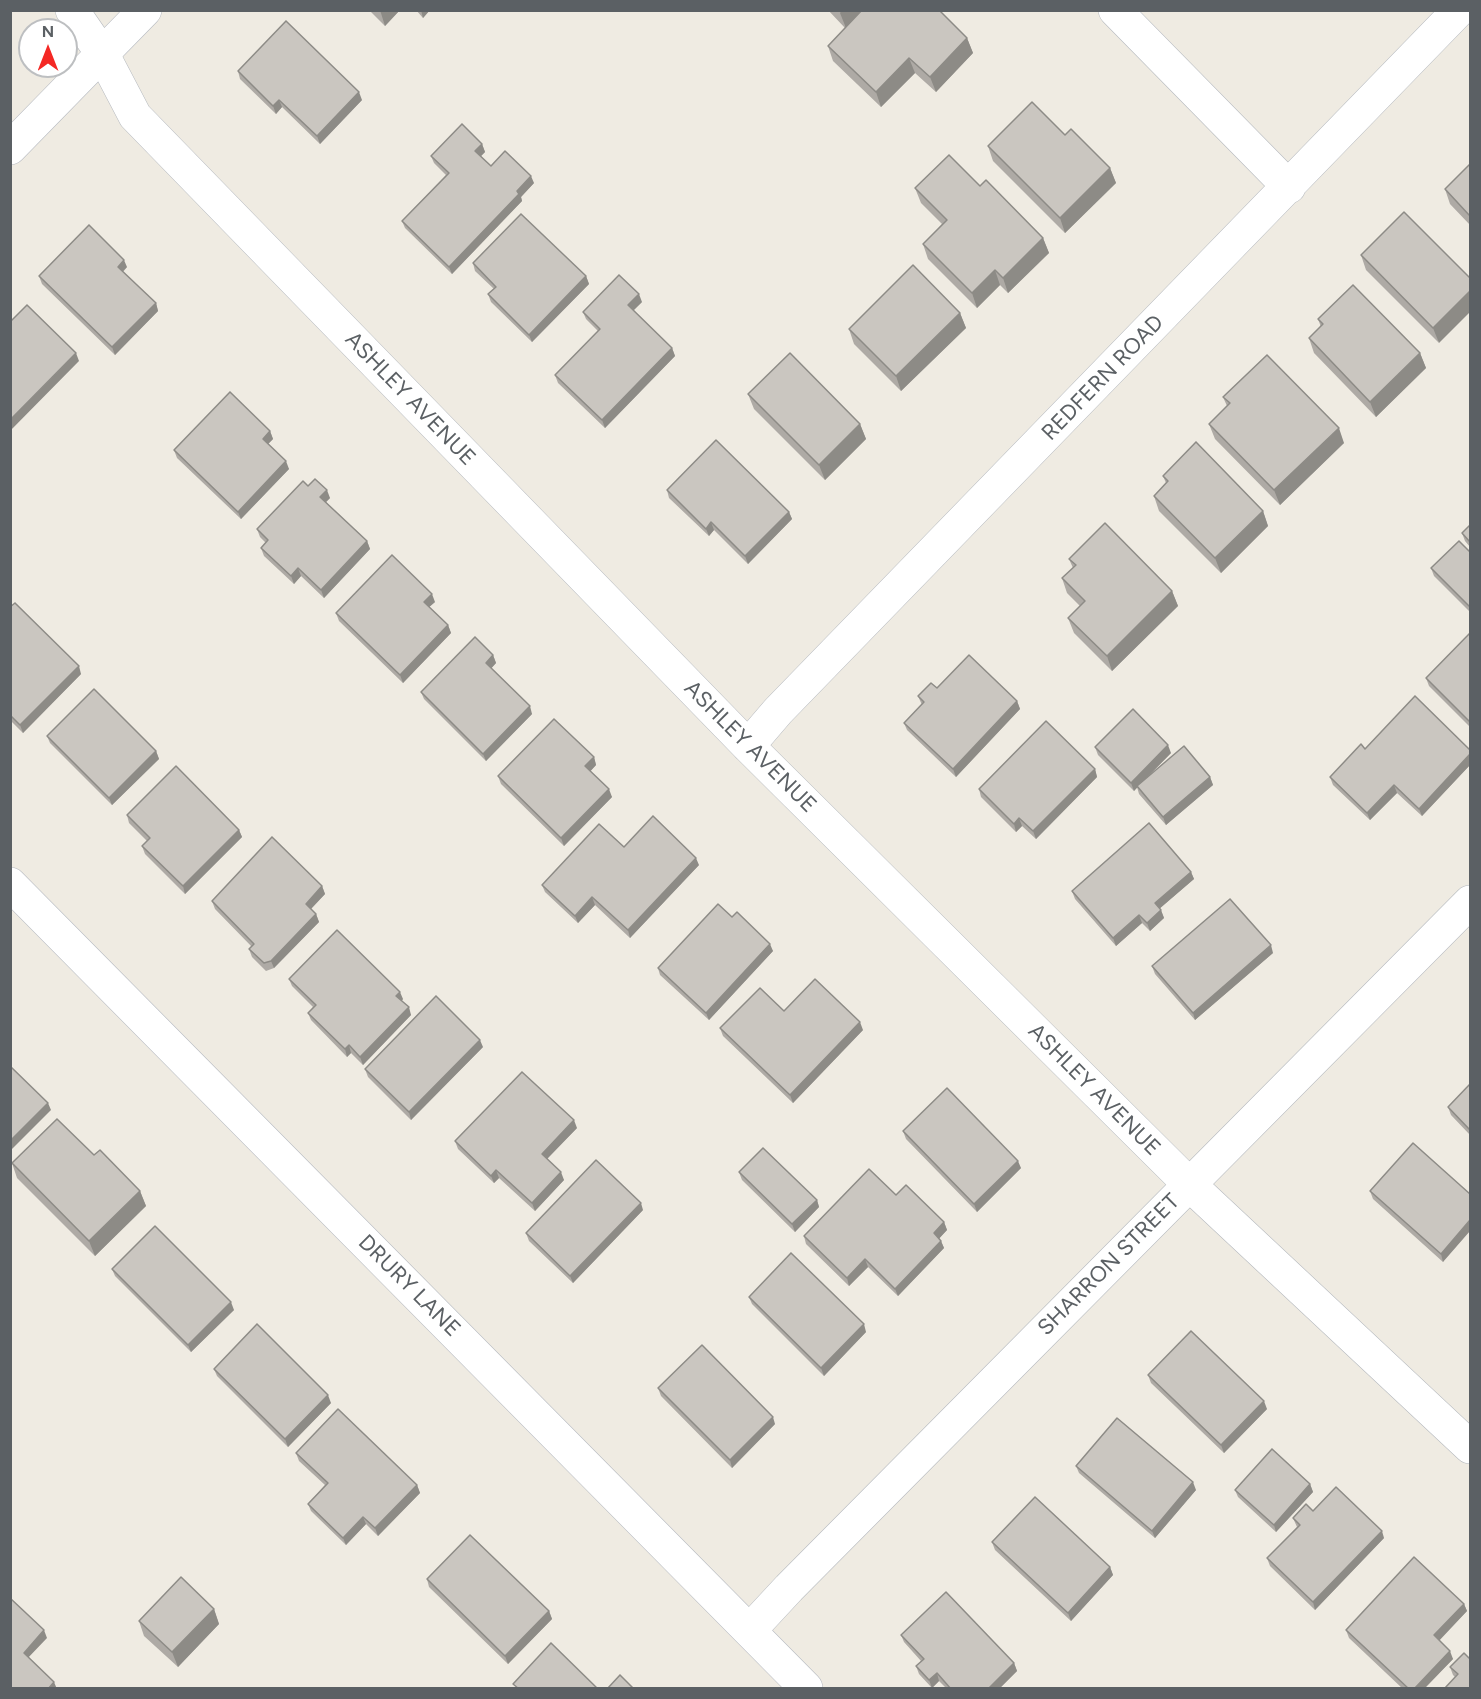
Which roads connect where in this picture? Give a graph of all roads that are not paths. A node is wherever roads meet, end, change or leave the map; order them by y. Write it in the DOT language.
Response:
graph roads {
  1 [pos="72,10"];
  2 [pos="145,10"];
  3 [pos="1114,10"];
  4 [pos="1459,10"];
  5 [pos="103,55"];
  6 [pos="10,148"];
  7 [pos="1289,187"];
  8 [pos="748,746"];
  9 [pos="10,884"];
  10 [pos="1470,902"];
  11 [pos="1190,1185"];
  12 [pos="1470,1447"];
  13 [pos="750,1630"];
  14 [pos="806,1689"];
  1 -- 5 [label="street, ASHLEY AVENUE"];
  2 -- 5 [label="street"];
  3 -- 7 [label="street"];
  4 -- 7 [label="street, REDFERN ROAD"];
  5 -- 6 [label="street"];
  5 -- 8 [label="street, ASHLEY AVENUE"];
  7 -- 8 [label="street, REDFERN ROAD"];
  8 -- 11 [label="street, ASHLEY AVENUE"];
  9 -- 13 [label="street, DRURY LANE"];
  10 -- 11 [label="street, SHARRON STREET"];
  11 -- 12 [label="street, ASHLEY AVENUE"];
  11 -- 13 [label="street, SHARRON STREET"];
  13 -- 14 [label="street, DRURY LANE"];
}
